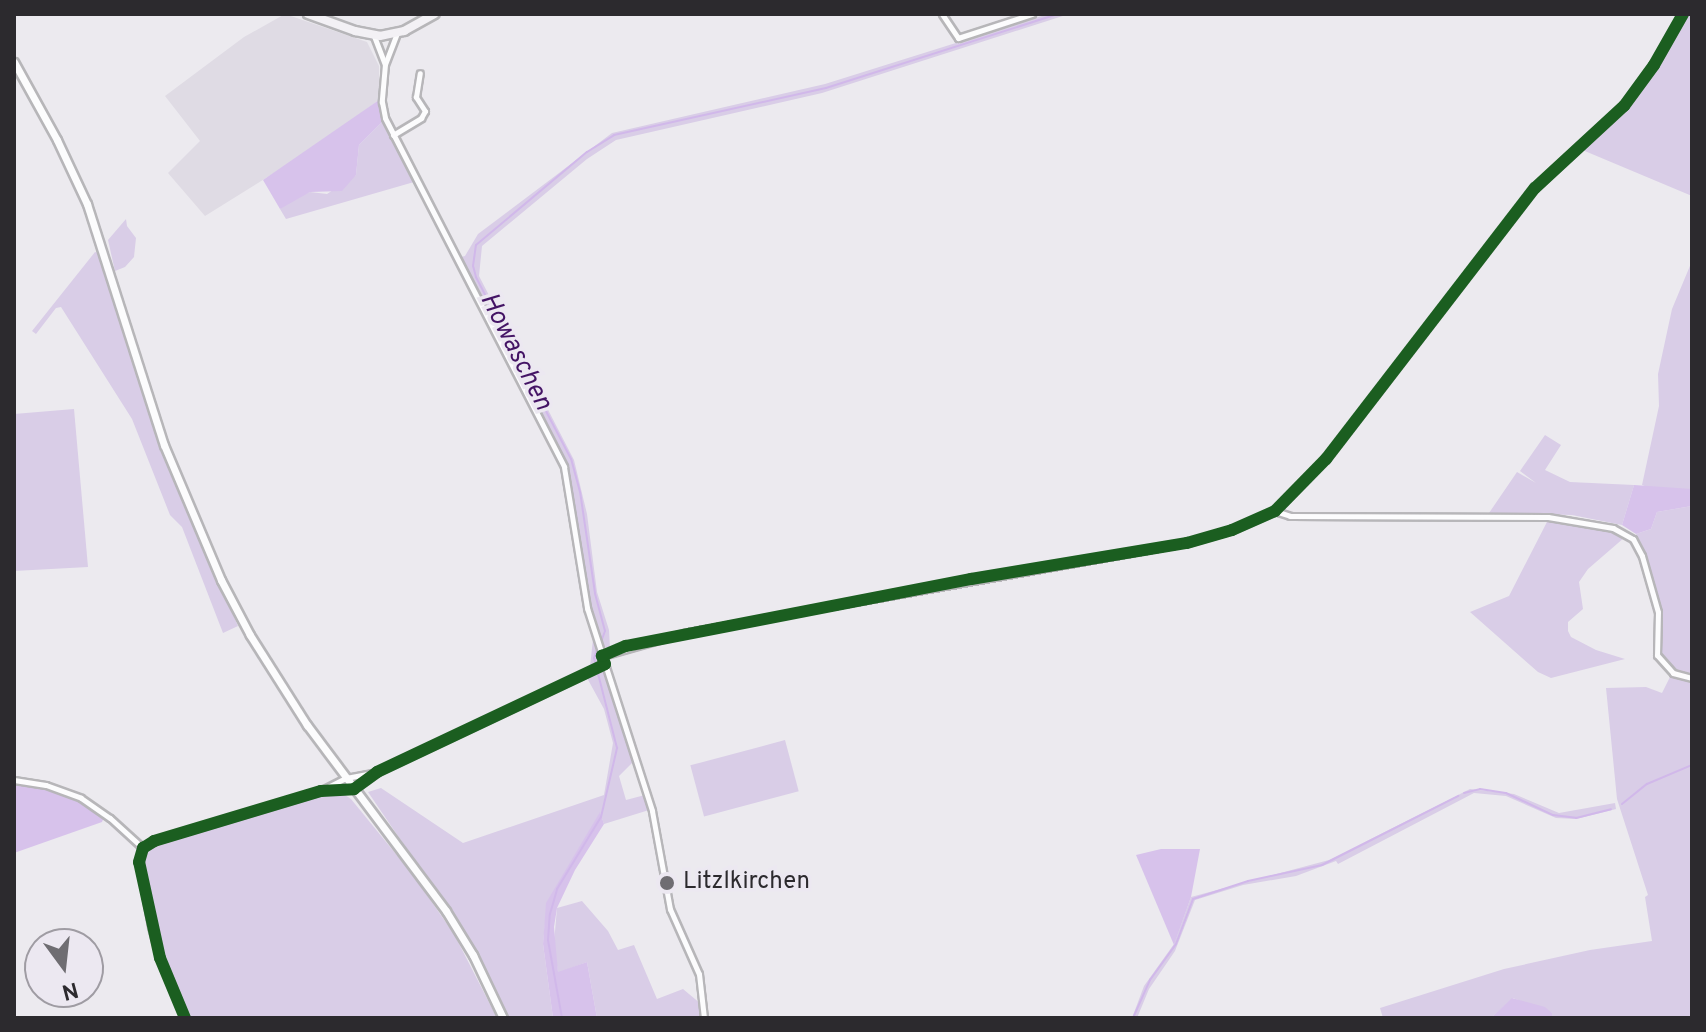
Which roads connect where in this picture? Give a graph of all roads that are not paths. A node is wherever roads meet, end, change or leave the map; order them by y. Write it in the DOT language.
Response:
graph roads {
  1 [pos="308,14"];
  2 [pos="435,14"];
  3 [pos="942,14"];
  4 [pos="1032,14"];
  5 [pos="1683,14"];
  6 [pos="397,33"];
  7 [pos="374,36"];
  8 [pos="14,62"];
  9 [pos="385,64"];
  10 [pos="420,73"];
  11 [pos="393,135"];
  12 [pos="1275,511"];
  13 [pos="601,653"];
  14 [pos="603,665"];
  15 [pos="1692,678"];
  16 [pos="377,772"];
  17 [pos="346,778"];
  18 [pos="14,780"];
  19 [pos="354,789"];
  20 [pos="321,791"];
  21 [pos="143,848"];
  22 [pos="185,1018"];
  23 [pos="503,1018"];
  24 [pos="704,1018"];
  1 -- 7 [label="main road"];
  2 -- 6 [label="main road"];
  3 -- 4 [label="street"];
  5 -- 12 [label="street"];
  6 -- 7 [label="main road"];
  6 -- 9 [label="street"];
  7 -- 9 [label="street"];
  8 -- 17 [label="street"];
  9 -- 11 [label="street"];
  10 -- 11 [label="street"];
  11 -- 13 [label="street"];
  12 -- 13 [label="street"];
  12 -- 15 [label="street"];
  13 -- 14 [label="street"];
  14 -- 16 [label="street"];
  14 -- 24 [label="street"];
  16 -- 17 [label="street"];
  16 -- 19 [label="street"];
  17 -- 19 [label="street"];
  17 -- 20 [label="street"];
  18 -- 21 [label="street"];
  19 -- 20 [label="street"];
  19 -- 23 [label="street"];
  20 -- 21 [label="street"];
  21 -- 22 [label="street"];
}
